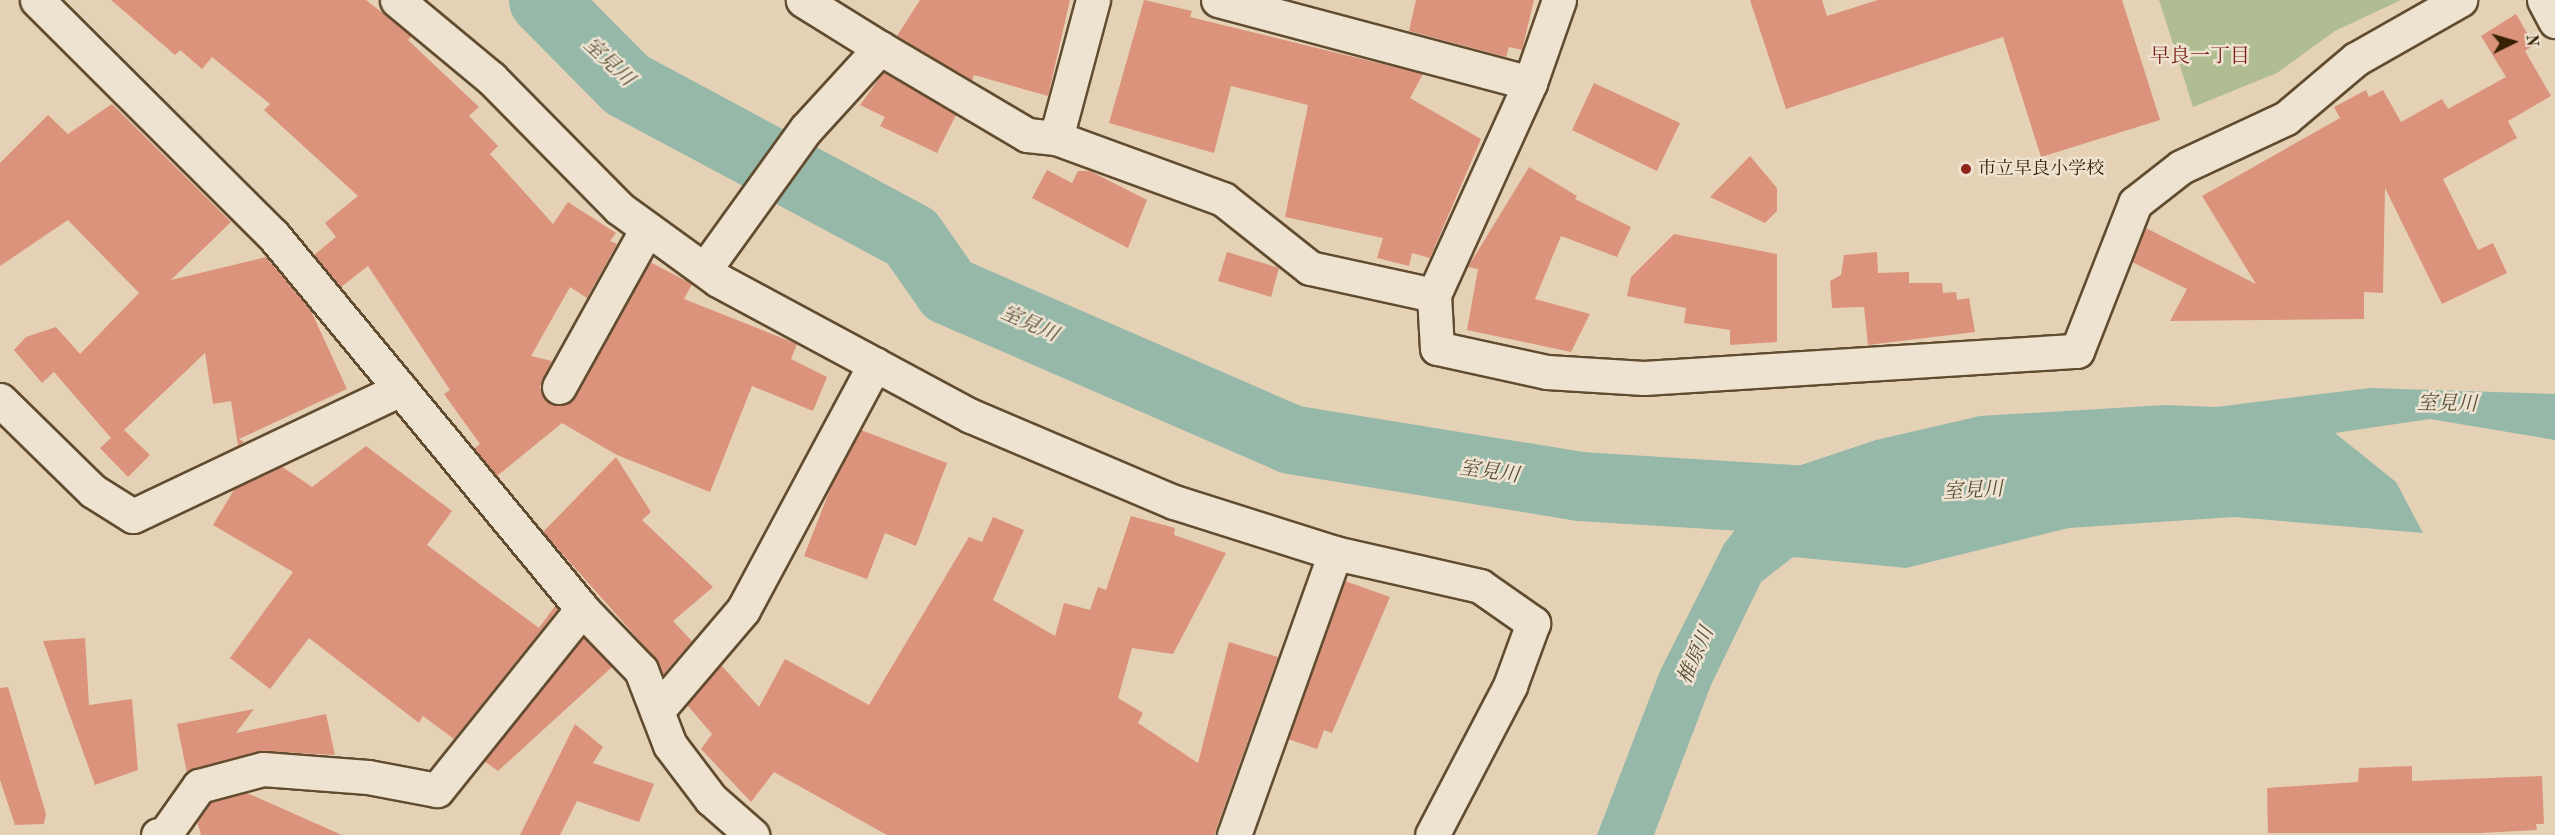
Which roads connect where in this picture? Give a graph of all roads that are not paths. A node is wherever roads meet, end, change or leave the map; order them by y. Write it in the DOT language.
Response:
graph roads {
  1 [pos="37,0"];
  2 [pos="397,0"];
  3 [pos="803,0"];
  4 [pos="1093,0"];
  5 [pos="1218,0"];
  6 [pos="1559,0"];
  7 [pos="2460,0"];
  8 [pos="2544,0"];
  9 [pos="2555,21"];
  10 [pos="880,48"];
  11 [pos="1530,83"];
  12 [pos="1056,138"];
  13 [pos="647,229"];
  14 [pos="715,255"];
  15 [pos="1434,294"];
  16 [pos="875,364"];
  17 [pos="558,387"];
  18 [pos="400,389"];
  19 [pos="0,400"];
  20 [pos="1335,553"];
  21 [pos="582,609"];
  22 [pos="657,711"];
  23 [pos="158,835"];
  24 [pos="752,835"];
  25 [pos="1234,835"];
  26 [pos="1432,835"];
  1 -- 18 [label="street"];
  2 -- 13 [label="street"];
  3 -- 10 [label="street"];
  4 -- 12 [label="street"];
  5 -- 11 [label="street"];
  6 -- 11 [label="street"];
  7 -- 15 [label="street"];
  8 -- 9 [label="street"];
  10 -- 12 [label="street"];
  10 -- 14 [label="street"];
  11 -- 15 [label="street"];
  12 -- 15 [label="street"];
  13 -- 16 [label="street"];
  13 -- 17 [label="street"];
  16 -- 20 [label="street"];
  16 -- 22 [label="street"];
  18 -- 19 [label="street"];
  18 -- 21 [label="street"];
  20 -- 25 [label="street"];
  20 -- 26 [label="street"];
  21 -- 22 [label="street"];
  21 -- 23 [label="street"];
  22 -- 24 [label="street"];
}
